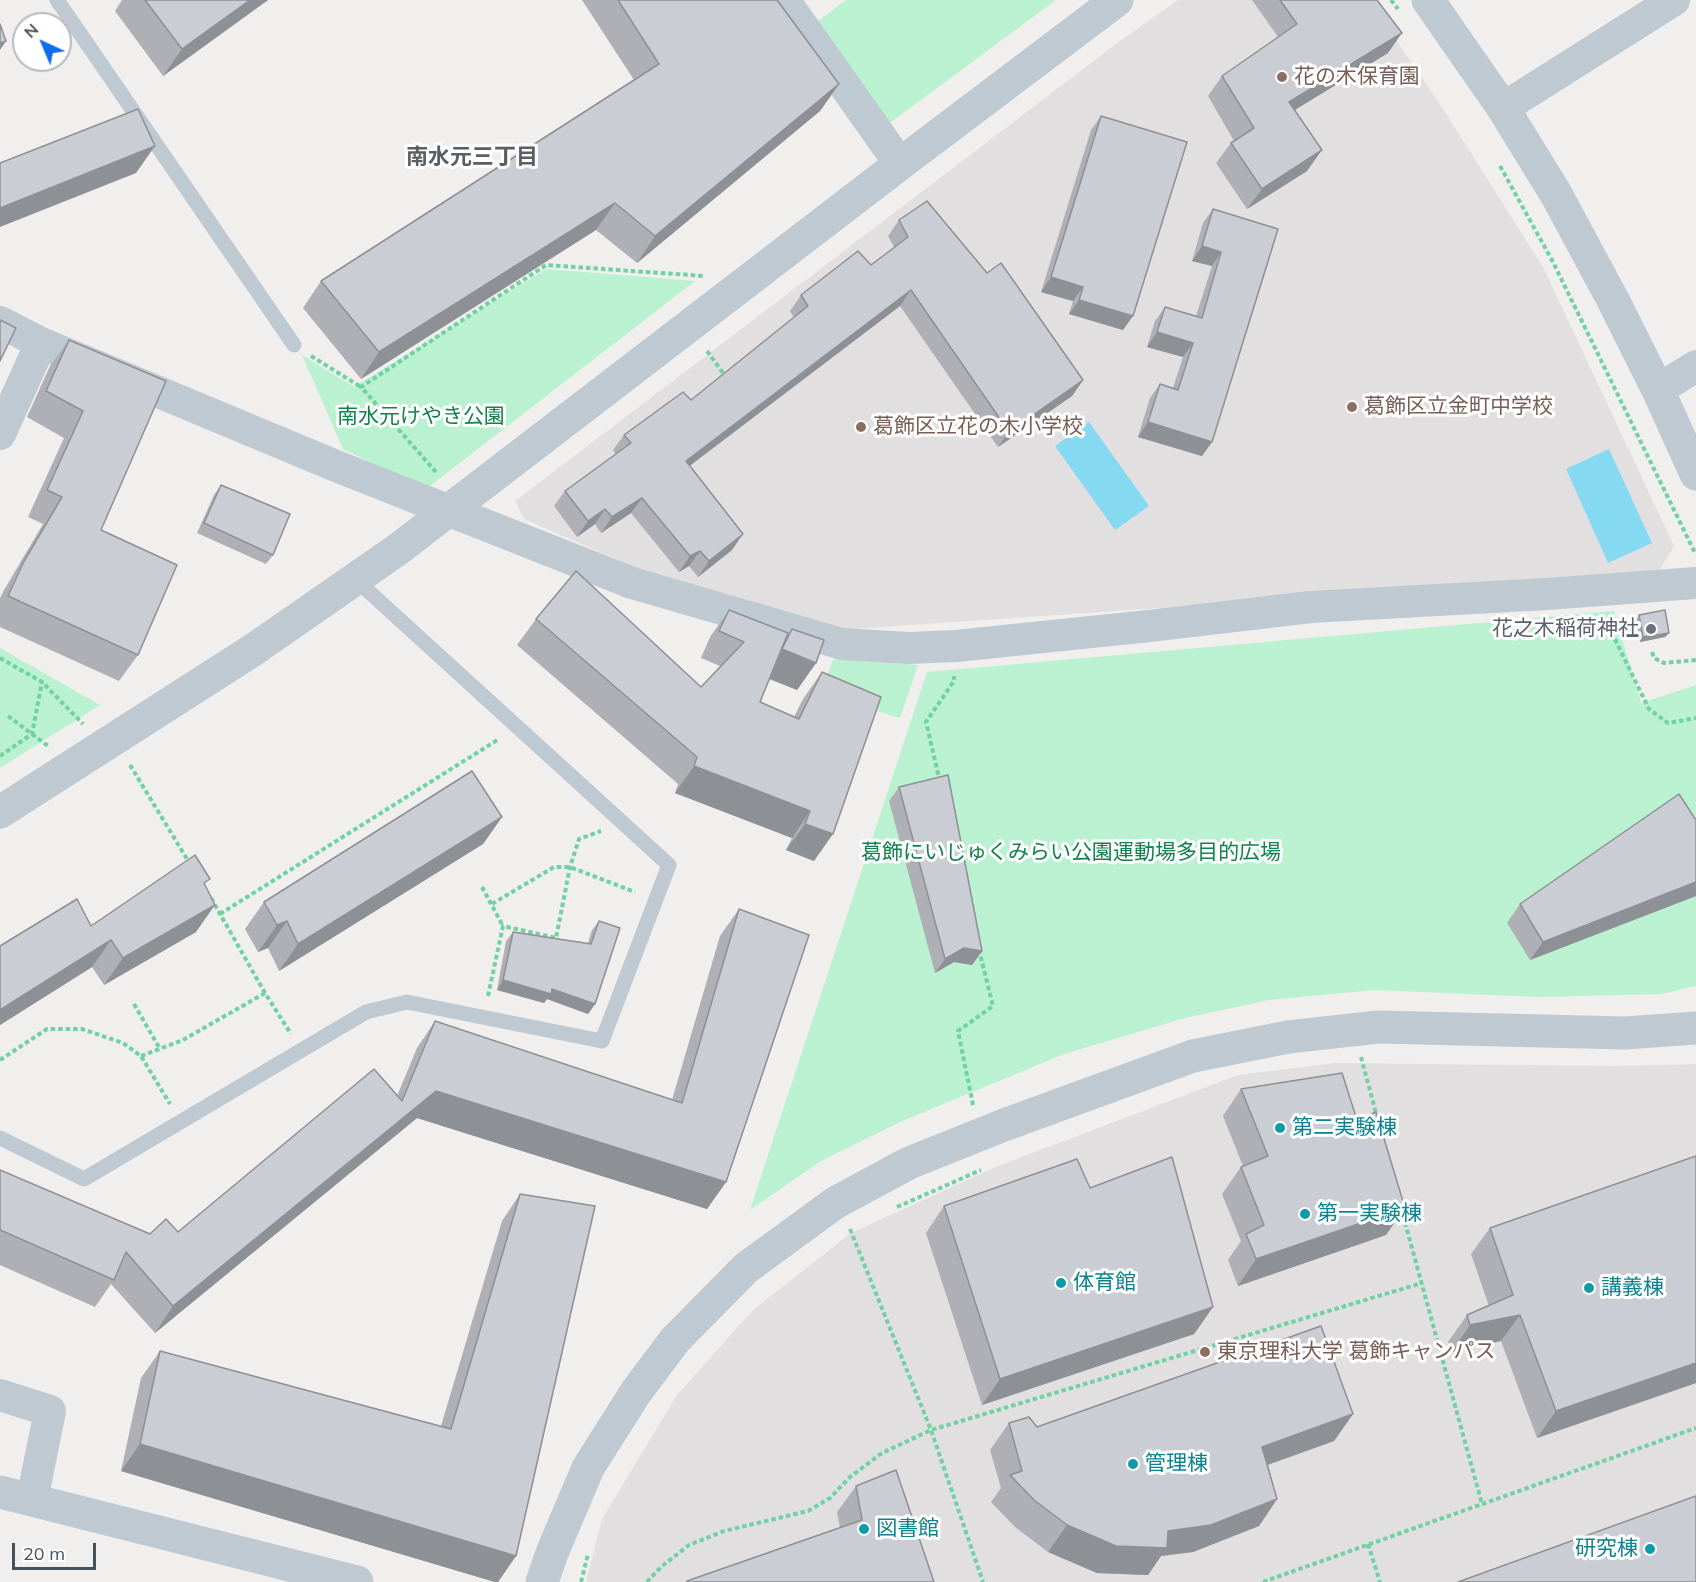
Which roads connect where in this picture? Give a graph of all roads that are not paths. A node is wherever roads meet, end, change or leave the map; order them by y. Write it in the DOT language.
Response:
graph roads {
  1 [pos="57,0"];
  2 [pos="784,0"];
  3 [pos="1118,0"];
  4 [pos="1674,0"];
  5 [pos="1417,9"];
  6 [pos="1503,108"];
  7 [pos="900,164"];
  8 [pos="0,322"];
  9 [pos="41,343"];
  10 [pos="294,345"];
  11 [pos="1696,366"];
  12 [pos="1658,390"];
  13 [pos="0,434"];
  14 [pos="1696,474"];
  15 [pos="447,511"];
  16 [pos="355,579"];
  17 [pos="1696,583"];
  18 [pos="0,812"];
  19 [pos="1696,1028"];
  20 [pos="0,1138"];
  21 [pos="0,1395"];
  22 [pos="0,1492"];
  23 [pos="32,1500"];
  24 [pos="357,1582"];
  25 [pos="542,1582"];
  1 -- 10 [label="lane"];
  2 -- 7 [label="street"];
  3 -- 7 [label="street"];
  4 -- 6 [label="street"];
  5 -- 6 [label="street"];
  6 -- 12 [label="street"];
  7 -- 15 [label="street"];
  8 -- 9 [label="street"];
  9 -- 13 [label="street"];
  9 -- 15 [label="street"];
  11 -- 12 [label="street"];
  12 -- 14 [label="street"];
  15 -- 16 [label="street"];
  15 -- 17 [label="street"];
  16 -- 18 [label="street"];
  16 -- 20 [label="lane"];
  19 -- 25 [label="street"];
  21 -- 23 [label="street"];
  22 -- 23 [label="street"];
  23 -- 24 [label="street"];
}
